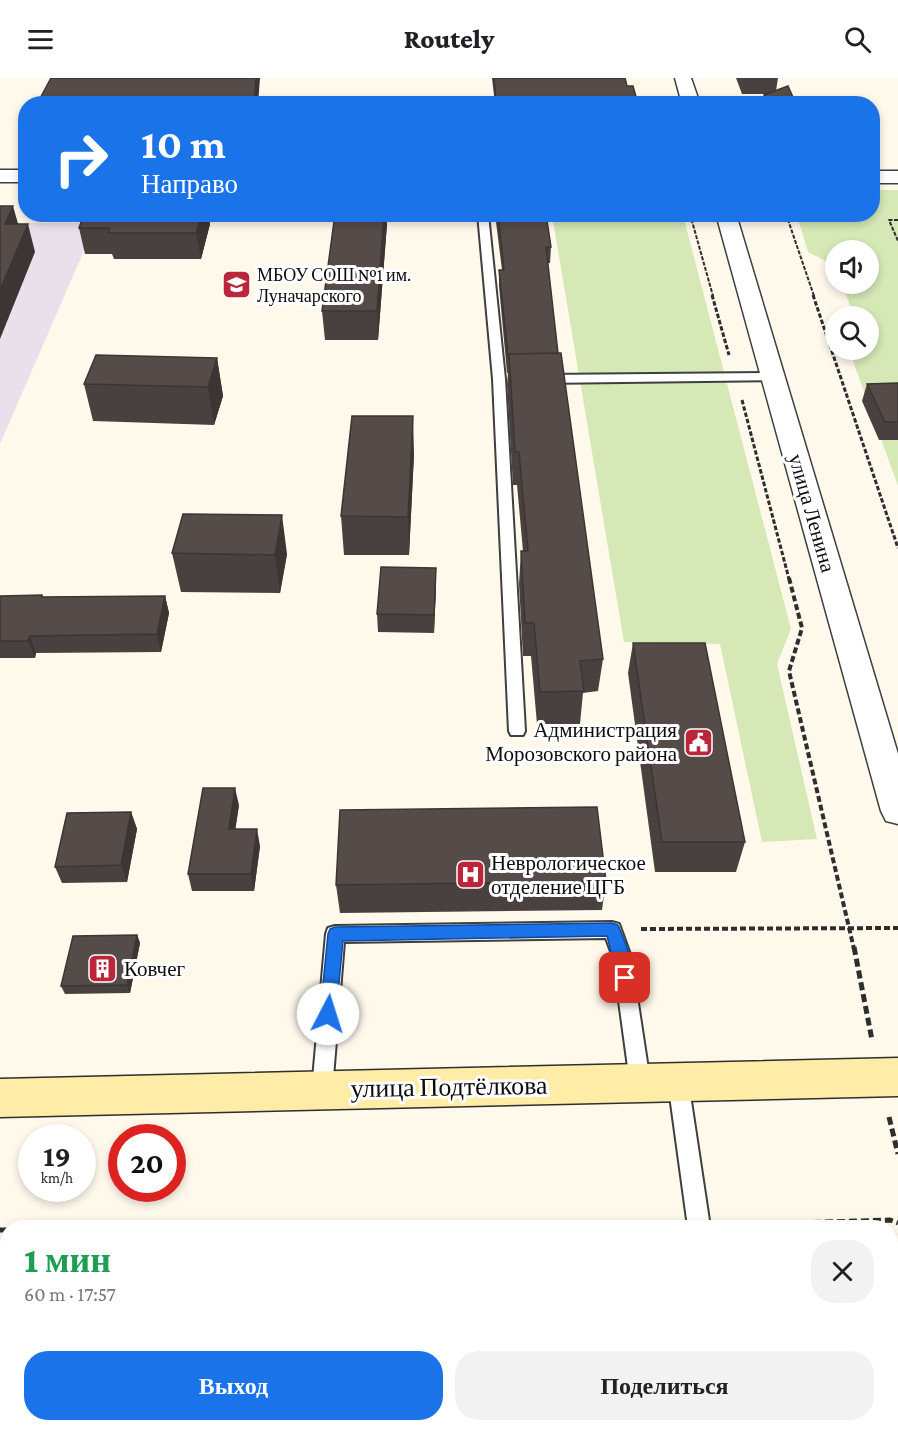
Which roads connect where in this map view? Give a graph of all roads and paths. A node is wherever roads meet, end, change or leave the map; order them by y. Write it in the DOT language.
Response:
graph roads {
  1 [pos="682,78"];
  2 [pos="688,96"];
  3 [pos="0,176"];
  4 [pos="18,176"];
  5 [pos="880,177"];
  6 [pos="898,177"];
  7 [pos="898,220"];
  8 [pos="484,222"];
  9 [pos="692,222"];
  10 [pos="728,222"];
  11 [pos="789,222"];
  12 [pos="898,241"];
  13 [pos="773,376"];
  14 [pos="735,377"];
  15 [pos="534,379"];
  16 [pos="898,548"];
  17 [pos="517,731"];
  18 [pos="898,811"];
  19 [pos="898,928"];
  20 [pos="850,929"];
  21 [pos="612,930"];
  22 [pos="889,1077"];
  23 [pos="659,1082"];
  24 [pos="322,1090"];
  25 [pos="0,1098"];
  26 [pos="898,1154"];
  27 [pos="697,1220"];
  1 -- 2 [label="street"];
  3 -- 4 [label="street"];
  5 -- 6 [label="street"];
  7 -- 12 [label="path"];
  8 -- 17 [label="lane"];
  9 -- 14 [label="path"];
  10 -- 13 [label="street, улица Ленина"];
  11 -- 16 [label="path"];
  13 -- 14 [label="lane"];
  13 -- 18 [label="street, улица Ленина"];
  14 -- 15 [label="lane"];
  14 -- 20 [label="path"];
  19 -- 20 [label="path"];
  20 -- 21 [label="path"];
  20 -- 22 [label="path"];
  21 -- 23 [label="lane"];
  21 -- 24 [label="lane"];
  22 -- 23 [label="main road, улица Подтёлкова"];
  22 -- 26 [label="path"];
  23 -- 24 [label="main road, улица Подтёлкова"];
  23 -- 27 [label="lane"];
  24 -- 25 [label="main road, улица Подтёлкова"];
}
